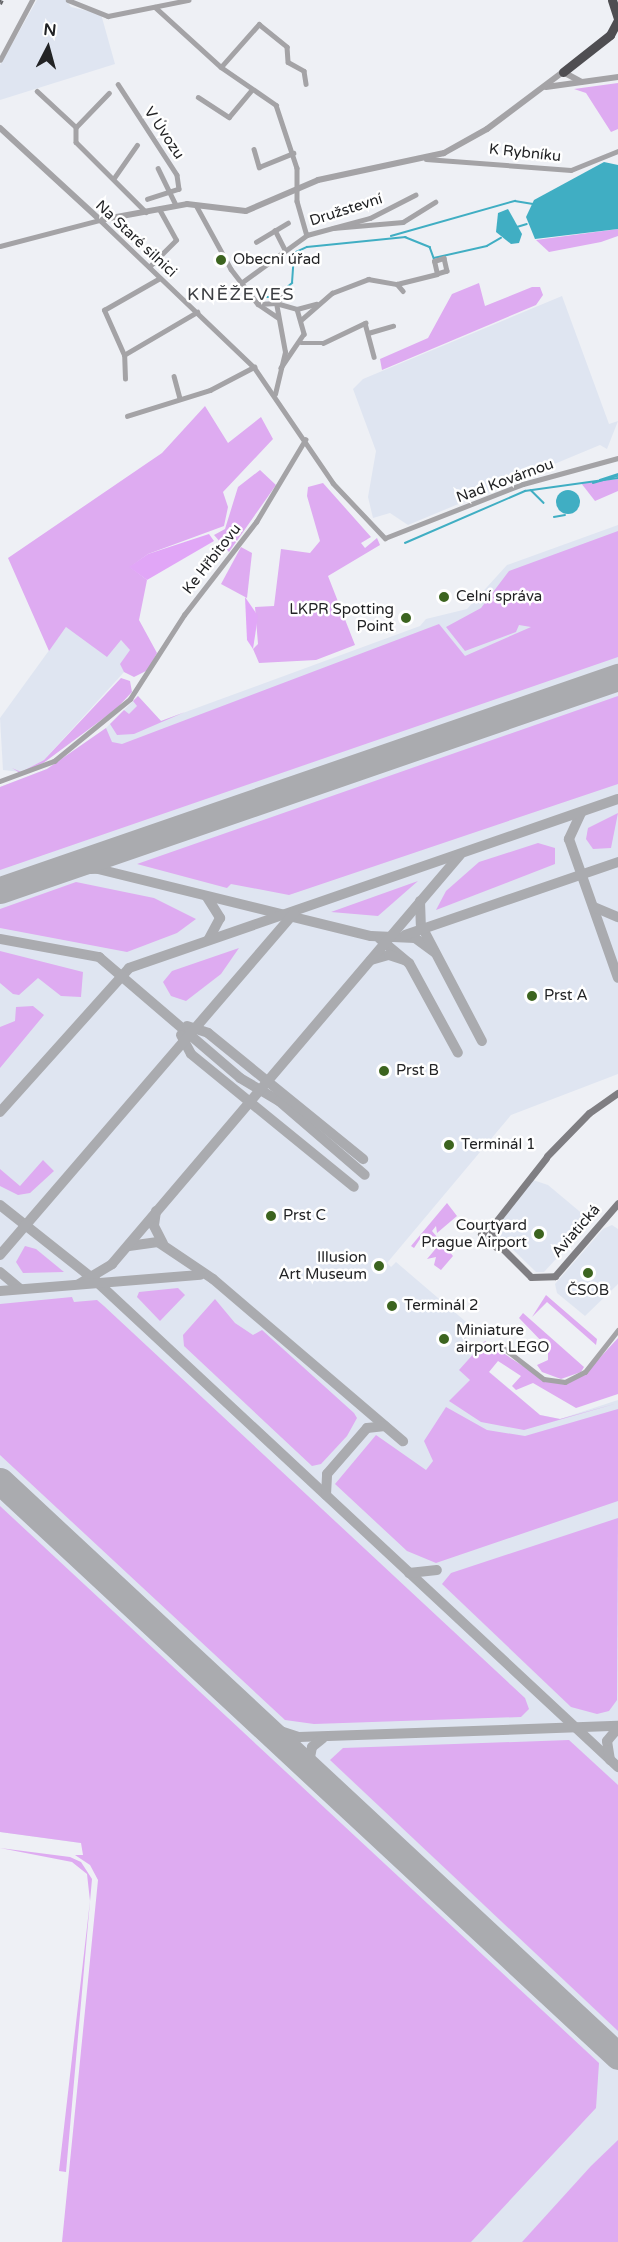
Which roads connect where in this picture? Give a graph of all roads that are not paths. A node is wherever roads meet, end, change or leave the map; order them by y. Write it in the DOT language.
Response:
graph roads {
  1 [pos="32,0"];
  2 [pos="68,0"];
  3 [pos="188,0"];
  4 [pos="613,0"];
  5 [pos="618,6"];
  6 [pos="155,7"];
  7 [pos="618,20"];
  8 [pos="614,34"];
  9 [pos="0,60"];
  10 [pos="576,62"];
  11 [pos="220,67"];
  12 [pos="562,72"];
  13 [pos="618,77"];
  14 [pos="574,81"];
  15 [pos="118,84"];
  16 [pos="306,84"];
  17 [pos="252,90"];
  18 [pos="38,91"];
  19 [pos="538,91"];
  20 [pos="109,93"];
  21 [pos="198,97"];
  22 [pos="76,127"];
  23 [pos="0,128"];
  24 [pos="138,145"];
  25 [pos="457,148"];
  26 [pos="254,149"];
  27 [pos="618,151"];
  28 [pos="293,153"];
  29 [pos="460,158"];
  30 [pos="426,159"];
  31 [pos="158,168"];
  32 [pos="114,178"];
  33 [pos="296,189"];
  34 [pos="170,194"];
  35 [pos="415,195"];
  36 [pos="148,199"];
  37 [pos="435,202"];
  38 [pos="196,204"];
  39 [pos="176,205"];
  40 [pos="159,209"];
  41 [pos="146,212"];
  42 [pos="100,220"];
  43 [pos="288,223"];
  44 [pos="327,228"];
  45 [pos="275,230"];
  46 [pos="307,235"];
  47 [pos="256,242"];
  48 [pos="0,246"];
  49 [pos="284,248"];
  50 [pos="149,267"];
  51 [pos="437,274"];
  52 [pos="160,278"];
  53 [pos="241,283"];
  54 [pos="398,284"];
  55 [pos="288,291"];
  56 [pos="403,291"];
  57 [pos="276,303"];
  58 [pos="258,304"];
  59 [pos="318,304"];
  60 [pos="297,309"];
  61 [pos="196,312"];
  62 [pos="277,317"];
  63 [pos="301,320"];
  64 [pos="393,326"];
  65 [pos="368,333"];
  66 [pos="301,343"];
  67 [pos="285,352"];
  68 [pos="294,352"];
  69 [pos="124,355"];
  70 [pos="374,357"];
  71 [pos="254,367"];
  72 [pos="281,368"];
  73 [pos="174,376"];
  74 [pos="125,379"];
  75 [pos="280,388"];
  76 [pos="275,394"];
  77 [pos="180,398"];
  78 [pos="283,403"];
  79 [pos="127,416"];
  80 [pos="305,440"];
  81 [pos="618,458"];
  82 [pos="385,538"];
  83 [pos="0,781"];
  84 [pos="618,1093"];
  85 [pos="616,1206"];
  86 [pos="618,1332"];
  87 [pos="505,1349"];
  1 -- 9 [label="street"];
  2 -- 6 [label="street"];
  3 -- 6 [label="street"];
  4 -- 5 [label="highway"];
  4 -- 7 [label="highway"];
  6 -- 11 [label="street"];
  7 -- 8 [label="highway"];
  8 -- 10 [label="highway"];
  10 -- 12 [label="highway"];
  10 -- 14 [label="street"];
  11 -- 16 [label="street"];
  11 -- 17 [label="street"];
  12 -- 14 [label="street"];
  12 -- 19 [label="street"];
  13 -- 14 [label="street"];
  14 -- 19 [label="street"];
  15 -- 34 [label="street, V Úvozu"];
  17 -- 21 [label="street"];
  17 -- 28 [label="street"];
  18 -- 22 [label="street"];
  19 -- 25 [label="street"];
  20 -- 22 [label="street"];
  22 -- 32 [label="street"];
  23 -- 42 [label="street, Na Staré silnici"];
  24 -- 32 [label="street"];
  25 -- 29 [label="street"];
  25 -- 30 [label="street"];
  26 -- 28 [label="street"];
  27 -- 29 [label="street, K Rybníku"];
  28 -- 33 [label="street"];
  29 -- 30 [label="street, K Rybníku"];
  30 -- 33 [label="street, K Rybníku"];
  31 -- 34 [label="street"];
  32 -- 41 [label="street"];
  33 -- 38 [label="street, K Rybníku"];
  33 -- 46 [label="street"];
  34 -- 36 [label="street"];
  34 -- 39 [label="street"];
  35 -- 44 [label="street, Družstevní"];
  37 -- 44 [label="street"];
  38 -- 39 [label="street, K Rybníku"];
  38 -- 53 [label="street"];
  39 -- 40 [label="street, K Rybníku"];
  40 -- 41 [label="street, K Rybníku"];
  40 -- 50 [label="street"];
  41 -- 42 [label="street, K Rybníku"];
  42 -- 48 [label="street"];
  42 -- 50 [label="street, Na Staré silnici"];
  43 -- 45 [label="street, Družstevní"];
  44 -- 46 [label="street, Družstevní"];
  45 -- 47 [label="street, Družstevní"];
  45 -- 49 [label="street"];
  46 -- 49 [label="street, Družstevní"];
  49 -- 53 [label="street, Družstevní"];
  50 -- 52 [label="street, Na Staré silnici"];
  51 -- 54 [label="street"];
  52 -- 61 [label="street, Na Staré silnici"];
  52 -- 69 [label="street"];
  53 -- 58 [label="street"];
  54 -- 56 [label="street"];
  54 -- 59 [label="street"];
  55 -- 57 [label="street"];
  57 -- 58 [label="street"];
  57 -- 60 [label="street"];
  57 -- 62 [label="street"];
  58 -- 62 [label="street"];
  59 -- 60 [label="street"];
  59 -- 63 [label="street"];
  60 -- 63 [label="street"];
  61 -- 69 [label="street"];
  61 -- 71 [label="street, Na Staré silnici"];
  62 -- 67 [label="street"];
  63 -- 66 [label="street"];
  64 -- 65 [label="street"];
  65 -- 66 [label="street"];
  65 -- 70 [label="street"];
  66 -- 68 [label="street"];
  67 -- 68 [label="street"];
  67 -- 72 [label="street"];
  68 -- 72 [label="street"];
  69 -- 74 [label="street"];
  71 -- 76 [label="street, Na Staré silnici"];
  71 -- 77 [label="street"];
  72 -- 75 [label="street"];
  73 -- 77 [label="street"];
  75 -- 76 [label="street"];
  75 -- 78 [label="street"];
  76 -- 78 [label="street, Na Staré silnici"];
  77 -- 79 [label="street"];
  78 -- 80 [label="street, Na Staré silnici"];
  80 -- 82 [label="street, Na Staré silnici"];
  80 -- 83 [label="street, Ke Hřbitovu"];
  81 -- 82 [label="street, Nad Kovárnou"];
  84 -- 85 [label="main road, Aviatická"];
  86 -- 87 [label="street"];
}
